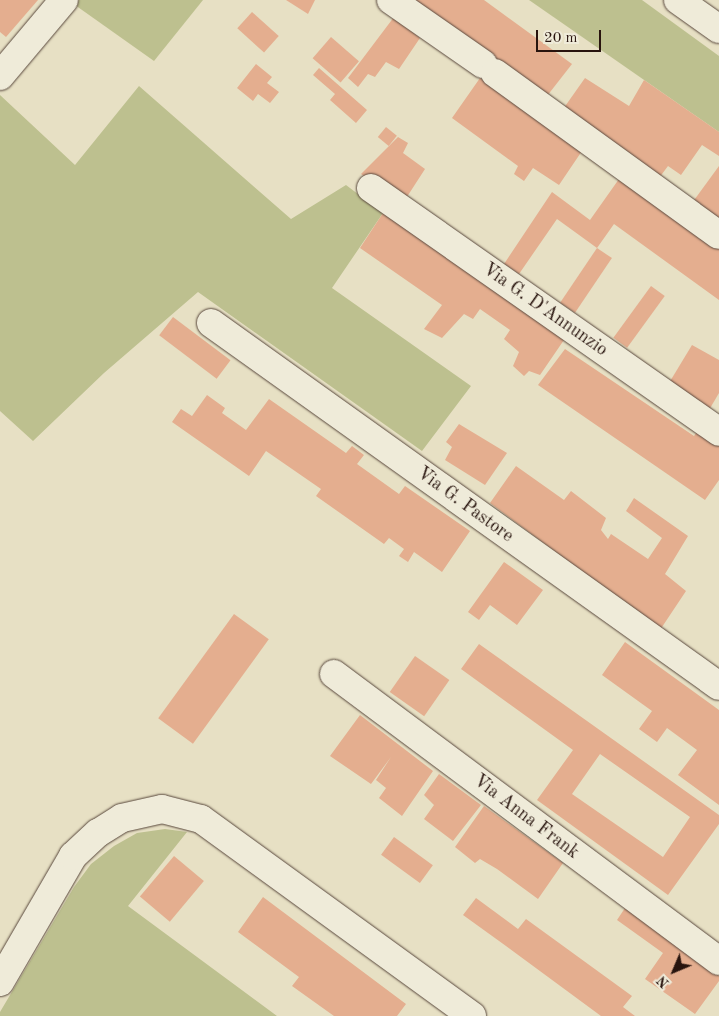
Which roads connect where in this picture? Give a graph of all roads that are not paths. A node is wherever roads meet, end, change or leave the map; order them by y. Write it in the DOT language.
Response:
graph roads {
  1 [pos="64,0"];
  2 [pos="391,0"];
  3 [pos="678,0"];
  4 [pos="719,29"];
  5 [pos="4,63"];
  6 [pos="371,188"];
  7 [pos="719,235"];
  8 [pos="211,323"];
  9 [pos="719,432"];
  10 [pos="334,674"];
  11 [pos="719,686"];
  12 [pos="719,961"];
  13 [pos="0,982"];
  14 [pos="472,1016"];
  1 -- 5 [label="street"];
  2 -- 7 [label="street"];
  3 -- 4 [label="street"];
  6 -- 9 [label="street, Via G. D'Annunzio"];
  8 -- 11 [label="street, Via G. Pastore"];
  10 -- 12 [label="street, Via Anna Frank"];
  13 -- 14 [label="street"];
}
